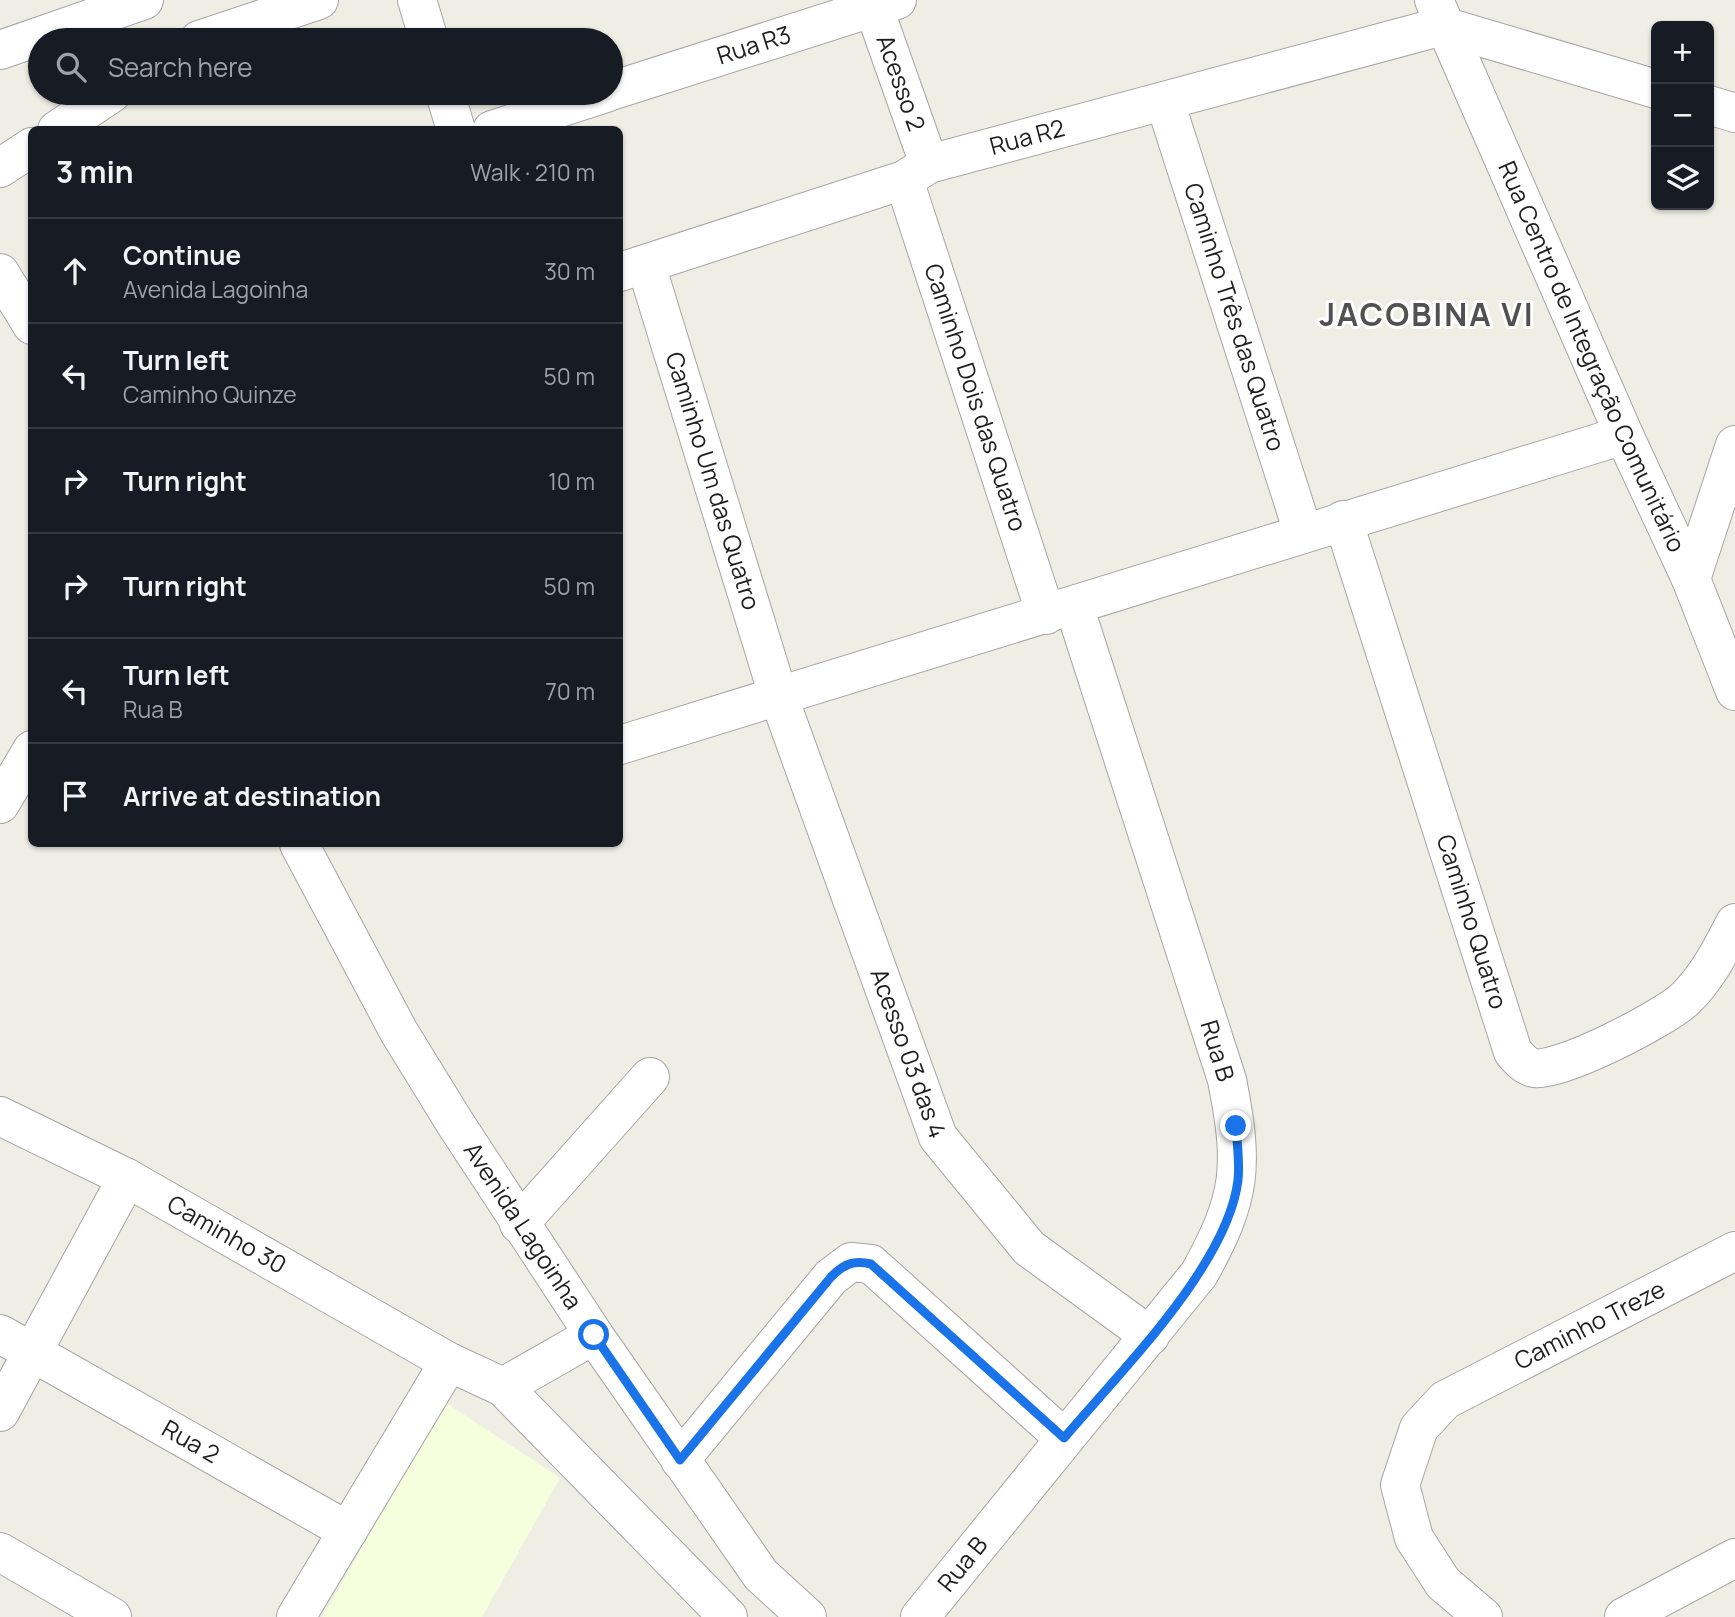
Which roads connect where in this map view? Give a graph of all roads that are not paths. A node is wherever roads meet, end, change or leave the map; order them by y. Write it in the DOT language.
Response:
graph roads {
  1 [pos="144,0"];
  2 [pos="319,0"];
  3 [pos="417,0"];
  4 [pos="880,2"];
  5 [pos="1438,13"];
  6 [pos="63,28"];
  7 [pos="235,28"];
  8 [pos="425,28"];
  9 [pos="28,40"];
  10 [pos="0,50"];
  11 [pos="623,87"];
  12 [pos="1651,87"];
  13 [pos="1165,102"];
  14 [pos="94,105"];
  15 [pos="449,105"];
  16 [pos="568,105"];
  17 [pos="1714,107"];
  18 [pos="1735,113"];
  19 [pos="63,126"];
  20 [pos="455,126"];
  21 [pos="504,126"];
  22 [pos="28,150"];
  23 [pos="0,168"];
  24 [pos="916,172"];
  25 [pos="633,268"];
  26 [pos="0,273"];
  27 [pos="28,318"];
  28 [pos="1624,435"];
  29 [pos="1735,446"];
  30 [pos="1343,520"];
  31 [pos="1303,532"];
  32 [pos="1709,595"];
  33 [pos="1060,610"];
  34 [pos="1735,691"];
  35 [pos="778,695"];
  36 [pos="623,744"];
  37 [pos="28,757"];
  38 [pos="0,804"];
  39 [pos="312,847"];
  40 [pos="1735,923"];
  41 [pos="650,1077"];
  42 [pos="0,1116"];
  43 [pos="127,1178"];
  44 [pos="519,1224"];
  45 [pos="1735,1251"];
  46 [pos="0,1334"];
  47 [pos="594,1335"];
  48 [pos="1150,1336"];
  49 [pos="33,1353"];
  50 [pos="449,1362"];
  51 [pos="503,1387"];
  52 [pos="0,1412"];
  53 [pos="1064,1438"];
  54 [pos="680,1460"];
  55 [pos="348,1531"];
  56 [pos="0,1552"];
  57 [pos="1735,1558"];
  58 [pos="761,1575"];
  59 [pos="797,1614"];
  60 [pos="112,1617"];
  61 [pos="296,1617"];
  62 [pos="728,1617"];
  63 [pos="734,1617"];
  64 [pos="920,1617"];
  65 [pos="1483,1617"];
  66 [pos="1624,1617"];
  1 -- 6 [label="street"];
  2 -- 7 [label="street"];
  3 -- 8 [label="street"];
  4 -- 11 [label="street, Rua R3"];
  4 -- 24 [label="street, Acesso 2"];
  5 -- 12 [label="street"];
  5 -- 13 [label="street, Rua R2"];
  5 -- 28 [label="street, Rua Centro de Integração Comunitário"];
  9 -- 10 [label="street"];
  13 -- 24 [label="street, Rua R2"];
  13 -- 31 [label="street, Caminho Três das Quatro"];
  14 -- 19 [label="street"];
  15 -- 20 [label="street"];
  16 -- 21 [label="street, Rua R3"];
  17 -- 18 [label="street"];
  22 -- 23 [label="street"];
  24 -- 25 [label="street, Rua R2"];
  24 -- 33 [label="street, Caminho Dois das Quatro"];
  25 -- 35 [label="street, Caminho Um das Quatro"];
  26 -- 27 [label="street"];
  28 -- 30 [label="street"];
  28 -- 32 [label="street, Rua Centro de Integração Comunitário"];
  29 -- 32 [label="street"];
  30 -- 31 [label="street"];
  30 -- 40 [label="street, Caminho Quatro"];
  31 -- 33 [label="street"];
  32 -- 34 [label="street, Rua Centro de Integração Comunitário"];
  33 -- 35 [label="street"];
  33 -- 48 [label="street, Rua B"];
  35 -- 36 [label="street"];
  35 -- 48 [label="street, Acesso 03 das 4"];
  37 -- 38 [label="street"];
  39 -- 44 [label="street, Avenida Lagoinha"];
  41 -- 44 [label="street"];
  42 -- 43 [label="street, Caminho 30"];
  43 -- 49 [label="street"];
  43 -- 50 [label="street, Caminho 30"];
  44 -- 47 [label="street, Avenida Lagoinha"];
  45 -- 65 [label="street, Caminho Treze"];
  46 -- 49 [label="street, Rua 2"];
  47 -- 51 [label="street"];
  47 -- 54 [label="street, Avenida Lagoinha"];
  48 -- 53 [label="street, Rua B"];
  49 -- 52 [label="street"];
  49 -- 55 [label="street, Rua 2"];
  50 -- 51 [label="street, Caminho 30"];
  50 -- 55 [label="street"];
  51 -- 62 [label="street"];
  53 -- 54 [label="street"];
  53 -- 64 [label="street, Rua B"];
  54 -- 58 [label="street, Avenida Lagoinha"];
  55 -- 61 [label="street"];
  56 -- 60 [label="street"];
  57 -- 66 [label="street"];
  58 -- 59 [label="street, Avenida Lagoinha"];
  58 -- 63 [label="street"];
}
